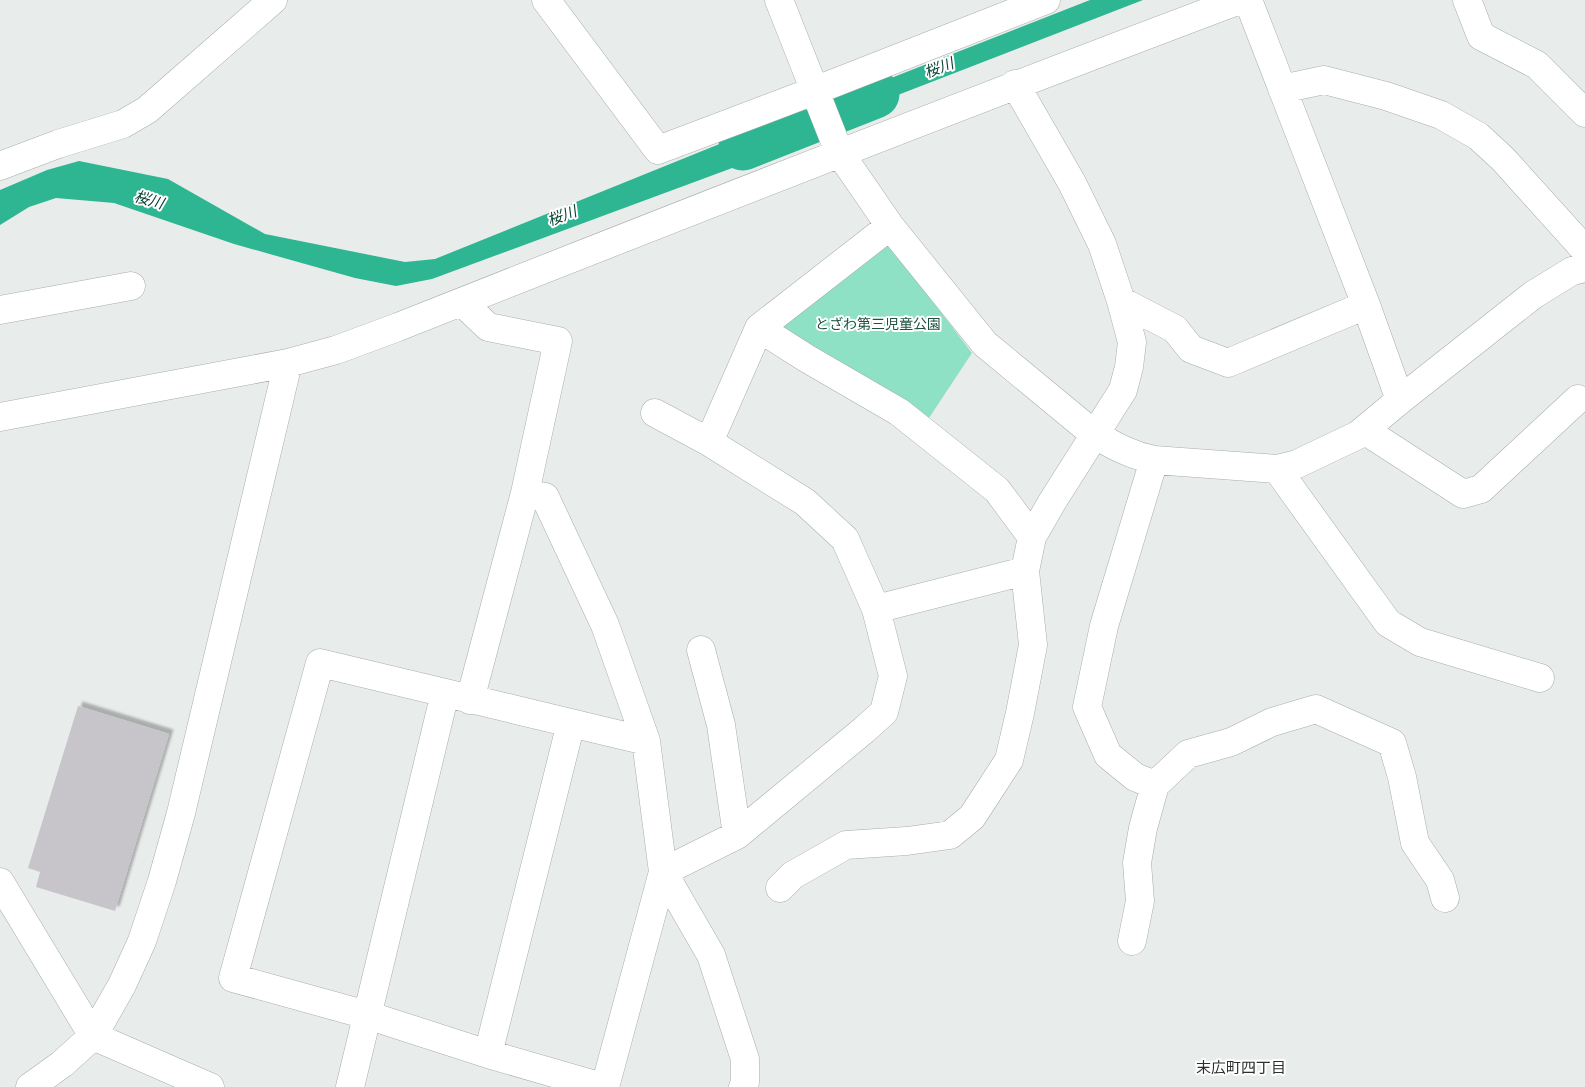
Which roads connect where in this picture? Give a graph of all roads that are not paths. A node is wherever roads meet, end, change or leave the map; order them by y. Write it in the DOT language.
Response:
graph roads {
  1 [pos="273,0"];
  2 [pos="546,0"];
  3 [pos="779,0"];
  4 [pos="1046,0"];
  5 [pos="1240,0"];
  6 [pos="1248,0"];
  7 [pos="1467,0"];
  8 [pos="1015,84"];
  9 [pos="1282,89"];
  10 [pos="816,96"];
  11 [pos="1585,113"];
  12 [pos="836,145"];
  13 [pos="0,166"];
  14 [pos="890,226"];
  15 [pos="1585,250"];
  16 [pos="1585,268"];
  17 [pos="131,286"];
  18 [pos="1121,301"];
  19 [pos="462,302"];
  20 [pos="1366,306"];
  21 [pos="0,310"];
  22 [pos="759,328"];
  23 [pos="288,363"];
  24 [pos="1578,399"];
  25 [pos="1400,400"];
  26 [pos="655,412"];
  27 [pos="0,418"];
  28 [pos="1364,430"];
  29 [pos="1094,434"];
  30 [pos="709,442"];
  31 [pos="1154,460"];
  32 [pos="1276,469"];
  33 [pos="525,493"];
  34 [pos="1032,537"];
  35 [pos="1025,571"];
  36 [pos="876,609"];
  37 [pos="701,650"];
  38 [pos="1540,678"];
  39 [pos="458,697"];
  40 [pos="571,723"];
  41 [pos="646,741"];
  42 [pos="1155,785"];
  43 [pos="738,835"];
  44 [pos="663,872"];
  45 [pos="0,882"];
  46 [pos="780,888"];
  47 [pos="1445,898"];
  48 [pos="1132,941"];
  49 [pos="367,1015"];
  50 [pos="93,1036"];
  51 [pos="488,1054"];
  52 [pos="30,1087"];
  53 [pos="210,1087"];
  54 [pos="350,1087"];
  55 [pos="603,1087"];
  56 [pos="744,1087"];
  1 -- 13 [label="street"];
  2 -- 10 [label="street"];
  3 -- 10 [label="street"];
  4 -- 10 [label="street"];
  5 -- 8 [label="street"];
  6 -- 9 [label="street"];
  7 -- 11 [label="street"];
  8 -- 12 [label="street"];
  8 -- 18 [label="street"];
  9 -- 15 [label="street"];
  9 -- 20 [label="street"];
  10 -- 12 [label="street"];
  12 -- 14 [label="street"];
  12 -- 19 [label="street"];
  14 -- 22 [label="street"];
  14 -- 29 [label="street"];
  16 -- 25 [label="street"];
  17 -- 21 [label="street"];
  18 -- 20 [label="street"];
  18 -- 29 [label="street"];
  19 -- 23 [label="street"];
  19 -- 33 [label="street"];
  20 -- 25 [label="street"];
  22 -- 30 [label="street"];
  22 -- 34 [label="street"];
  23 -- 27 [label="street"];
  23 -- 50 [label="street"];
  24 -- 28 [label="street"];
  25 -- 28 [label="street"];
  26 -- 30 [label="street"];
  28 -- 32 [label="street"];
  29 -- 31 [label="street"];
  29 -- 34 [label="street"];
  30 -- 36 [label="street"];
  31 -- 32 [label="street"];
  31 -- 42 [label="street"];
  32 -- 38 [label="street"];
  33 -- 39 [label="street"];
  33 -- 41 [label="street"];
  34 -- 35 [label="street"];
  35 -- 36 [label="street"];
  35 -- 46 [label="street"];
  36 -- 43 [label="street"];
  37 -- 43 [label="street"];
  39 -- 40 [label="street"];
  39 -- 49 [label="street"];
  39 -- 49 [label="street"];
  40 -- 41 [label="street"];
  40 -- 51 [label="street"];
  41 -- 44 [label="street"];
  42 -- 47 [label="street"];
  42 -- 48 [label="street"];
  43 -- 44 [label="street"];
  44 -- 55 [label="street"];
  44 -- 56 [label="street"];
  45 -- 50 [label="street"];
  49 -- 51 [label="street"];
  49 -- 54 [label="street"];
  50 -- 52 [label="street"];
  50 -- 53 [label="street"];
  51 -- 55 [label="street"];
}
